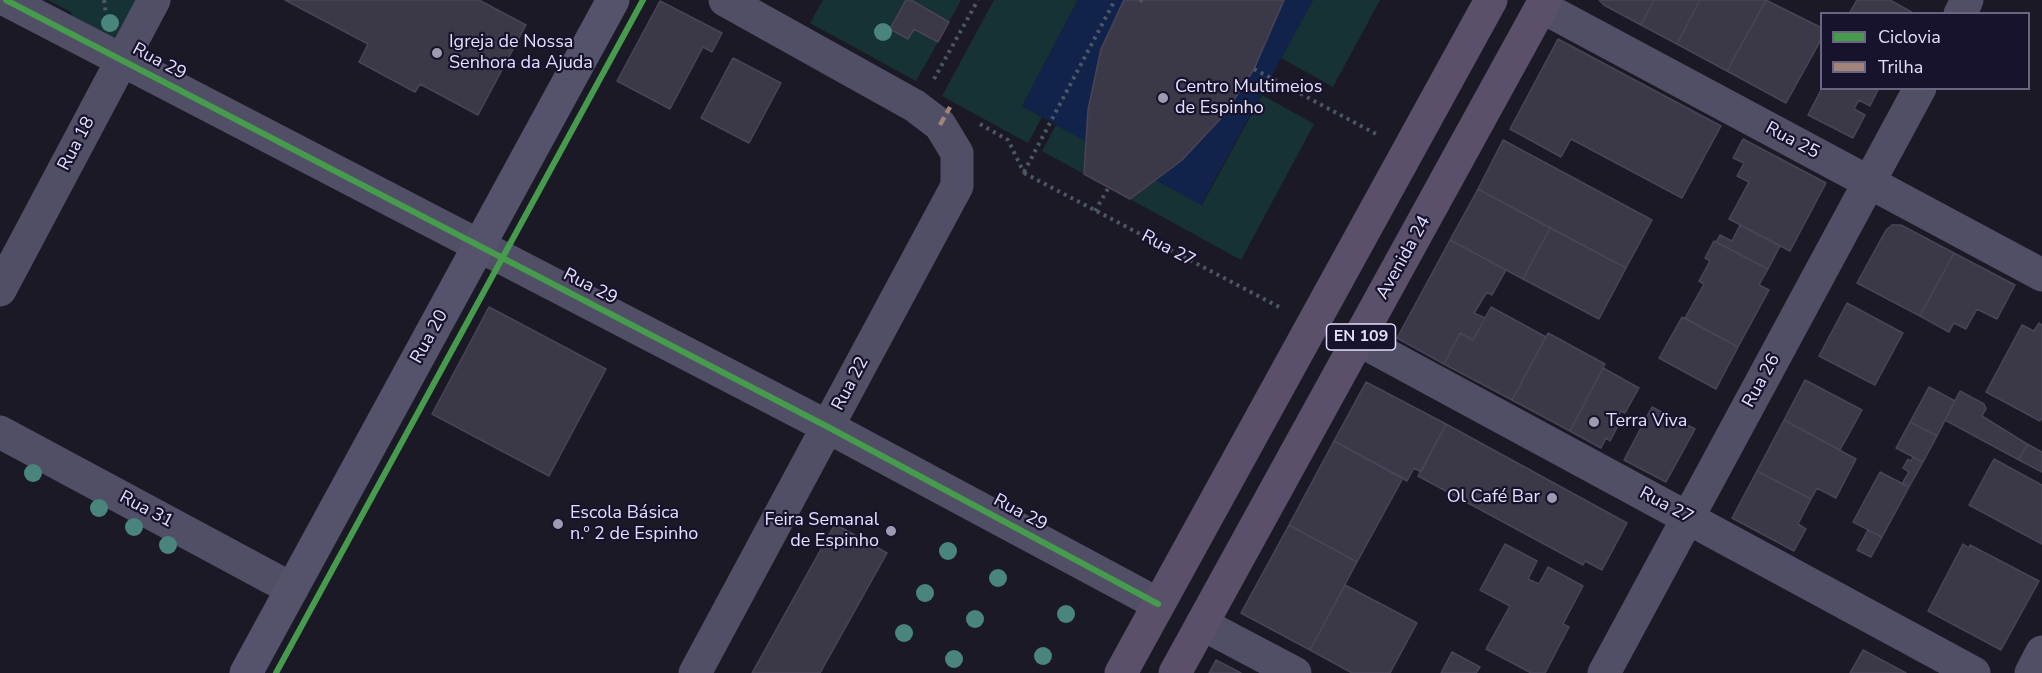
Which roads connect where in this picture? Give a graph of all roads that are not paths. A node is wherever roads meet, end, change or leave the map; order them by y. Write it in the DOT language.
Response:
graph roads {
  1 [pos="6,0"];
  2 [pos="154,0"];
  3 [pos="613,0"];
  4 [pos="725,0"];
  5 [pos="1491,0"];
  6 [pos="1544,4"];
  7 [pos="121,59"];
  8 [pos="1919,90"];
  9 [pos="1870,183"];
  10 [pos="479,247"];
  11 [pos="2042,275"];
  12 [pos="0,290"];
  13 [pos="1359,340"];
  14 [pos="828,427"];
  15 [pos="0,432"];
  16 [pos="1687,518"];
  17 [pos="292,589"];
  18 [pos="1158,604"];
  19 [pos="1202,624"];
  20 [pos="2042,652"];
  21 [pos="246,673"];
  22 [pos="695,673"];
  23 [pos="1121,673"];
  24 [pos="1175,673"];
  25 [pos="1294,673"];
  26 [pos="1604,673"];
  27 [pos="1974,673"];
  28 [pos="2031,673"];
  1 -- 7 [label="street, Rua 29"];
  2 -- 7 [label="street, Rua 18"];
  3 -- 10 [label="main road, Rua 20"];
  4 -- 14 [label="street, Rua 22"];
  5 -- 18 [label="main road, EN 109"];
  6 -- 9 [label="street, Rua 25"];
  6 -- 13 [label="main road, Avenida 24 / EN 109"];
  7 -- 10 [label="street, Rua 29"];
  7 -- 12 [label="street, Rua 18"];
  8 -- 9 [label="street, Rua 26"];
  9 -- 11 [label="street, Rua 25"];
  9 -- 16 [label="street, Rua 26"];
  10 -- 14 [label="street, Rua 29"];
  10 -- 17 [label="main road, Rua 20"];
  13 -- 16 [label="street, Rua 27"];
  13 -- 19 [label="main road, Avenida 24 / EN 109"];
  14 -- 18 [label="street, Rua 29"];
  14 -- 22 [label="street, Rua 22"];
  15 -- 17 [label="street, Rua 31"];
  16 -- 26 [label="street, Rua 26"];
  16 -- 27 [label="street, Rua 27"];
  17 -- 21 [label="main road, Rua 20"];
  18 -- 23 [label="main road, EN 109"];
  19 -- 24 [label="main road, Avenida 24 / EN 109"];
  19 -- 25 [label="street"];
  20 -- 28 [label="street"];
}
